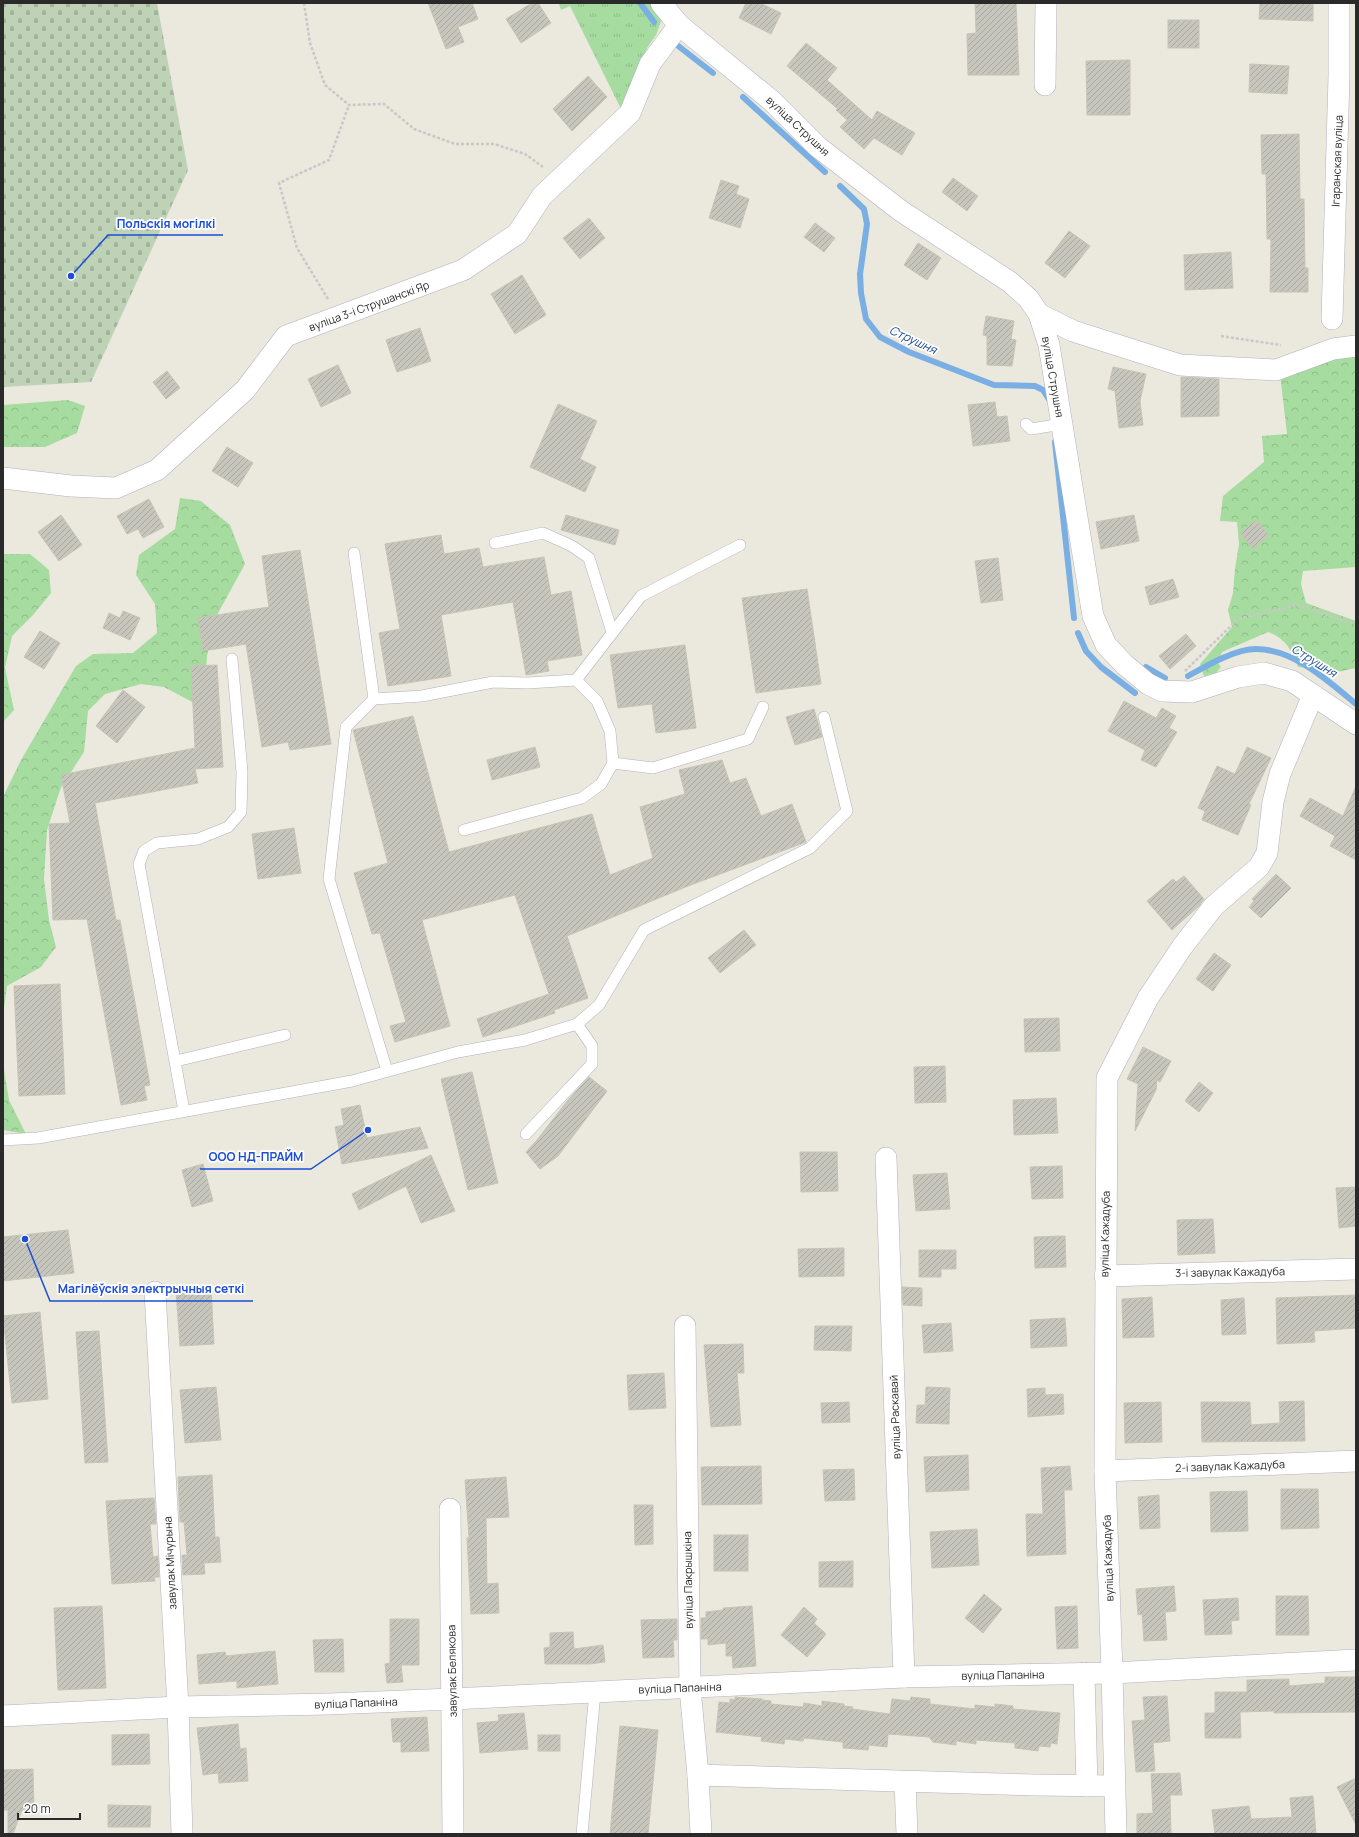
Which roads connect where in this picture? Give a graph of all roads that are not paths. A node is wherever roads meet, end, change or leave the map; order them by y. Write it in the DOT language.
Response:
graph roads {
  1 [pos="661,3"];
  2 [pos="1046,3"];
  3 [pos="1339,3"];
  4 [pos="679,25"];
  5 [pos="1348,76"];
  6 [pos="1045,85"];
  7 [pos="1039,314"];
  8 [pos="1332,319"];
  9 [pos="1356,346"];
  10 [pos="1026,424"];
  11 [pos="1062,424"];
  12 [pos="3,478"];
  13 [pos="495,543"];
  14 [pos="740,545"];
  15 [pos="354,553"];
  16 [pos="612,632"];
  17 [pos="232,659"];
  18 [pos="576,680"];
  19 [pos="1313,696"];
  20 [pos="374,699"];
  21 [pos="763,707"];
  22 [pos="824,717"];
  23 [pos="1356,724"];
  24 [pos="612,763"];
  25 [pos="464,830"];
  26 [pos="577,1024"];
  27 [pos="285,1035"];
  28 [pos="176,1061"];
  29 [pos="387,1071"];
  30 [pos="184,1111"];
  31 [pos="526,1134"];
  32 [pos="3,1140"];
  33 [pos="886,1158"];
  34 [pos="1356,1269"];
  35 [pos="1105,1276"];
  36 [pos="155,1292"];
  37 [pos="685,1326"];
  38 [pos="1356,1461"];
  39 [pos="1105,1471"];
  40 [pos="450,1509"];
  41 [pos="1356,1660"];
  42 [pos="1084,1673"];
  43 [pos="1112,1673"];
  44 [pos="904,1677"];
  45 [pos="690,1688"];
  46 [pos="594,1692"];
  47 [pos="452,1699"];
  48 [pos="178,1707"];
  49 [pos="3,1716"];
  50 [pos="698,1775"];
  51 [pos="905,1782"];
  52 [pos="1087,1786"];
  53 [pos="1114,1786"];
  54 [pos="182,1834"];
  55 [pos="453,1834"];
  56 [pos="582,1834"];
  57 [pos="701,1834"];
  58 [pos="907,1834"];
  59 [pos="1116,1834"];
  1 -- 4 [label="street, вуліца Струшня"];
  2 -- 6 [label="street"];
  3 -- 5 [label="street, Ігаранская вуліца"];
  4 -- 7 [label="street, вуліца Струшня"];
  4 -- 12 [label="street, вуліца 3-і Струшанскі Яр"];
  5 -- 8 [label="street, Ігаранская вуліца"];
  7 -- 9 [label="street"];
  7 -- 11 [label="street, вуліца Струшня"];
  10 -- 11 [label="lane"];
  11 -- 19 [label="street, вуліца Струшня"];
  13 -- 16 [label="lane"];
  14 -- 16 [label="lane"];
  15 -- 20 [label="lane"];
  16 -- 18 [label="lane"];
  17 -- 28 [label="lane"];
  18 -- 20 [label="lane"];
  18 -- 24 [label="lane"];
  19 -- 23 [label="street, вуліца Струшня"];
  19 -- 35 [label="street, вуліца Кажадуба"];
  20 -- 29 [label="lane"];
  21 -- 24 [label="lane"];
  22 -- 26 [label="lane"];
  24 -- 25 [label="lane"];
  26 -- 29 [label="lane"];
  26 -- 31 [label="lane"];
  27 -- 28 [label="lane"];
  28 -- 30 [label="lane"];
  29 -- 30 [label="lane"];
  30 -- 32 [label="lane"];
  33 -- 44 [label="street, вуліца Раскавай"];
  34 -- 35 [label="street, 3-і завулак Кажадуба"];
  35 -- 39 [label="street, вуліца Кажадуба"];
  36 -- 48 [label="street, завулак Мічурына"];
  37 -- 45 [label="street, вуліца Пакрышкіна"];
  38 -- 39 [label="street, 2-і завулак Кажадуба"];
  39 -- 43 [label="street, вуліца Кажадуба"];
  40 -- 47 [label="street, завулак Белякова"];
  41 -- 43 [label="street, вуліца Папаніна"];
  42 -- 43 [label="street, вуліца Папаніна"];
  42 -- 44 [label="street, вуліца Папаніна"];
  42 -- 52 [label="street"];
  43 -- 53 [label="street, вуліца Кажадуба"];
  44 -- 45 [label="street, вуліца Папаніна"];
  45 -- 46 [label="street, вуліца Папаніна"];
  45 -- 50 [label="street, вуліца Пакрышкіна"];
  46 -- 47 [label="street, вуліца Папаніна"];
  46 -- 56 [label="lane"];
  47 -- 48 [label="street, вуліца Папаніна"];
  47 -- 55 [label="street, завулак Белякова"];
  48 -- 49 [label="street, вуліца Папаніна"];
  48 -- 54 [label="street, завулак Мічурына"];
  50 -- 51 [label="street"];
  50 -- 57 [label="street, вуліца Пакрышкіна"];
  51 -- 52 [label="street"];
  51 -- 58 [label="street"];
  52 -- 53 [label="street"];
  53 -- 59 [label="street, вуліца Кажадуба"];
}
